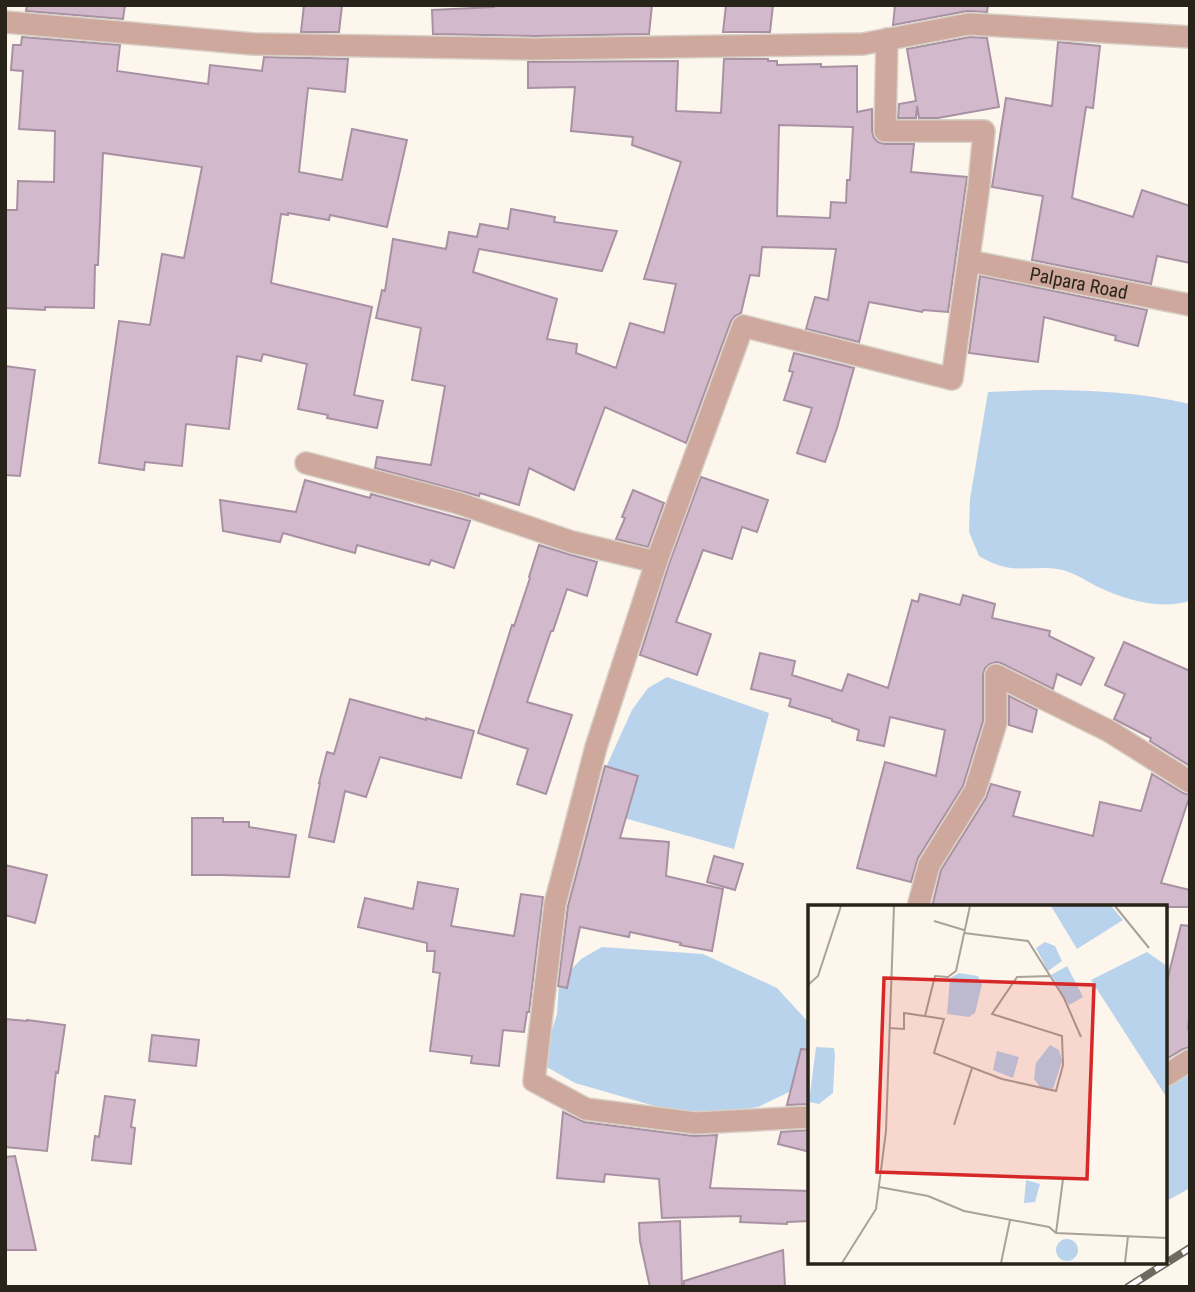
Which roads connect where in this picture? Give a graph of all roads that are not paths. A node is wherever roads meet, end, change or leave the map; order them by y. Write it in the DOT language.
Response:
graph roads {
  1 [pos="5,22"];
  2 [pos="1190,37"];
  3 [pos="887,39"];
  4 [pos="969,261"];
  5 [pos="1190,305"];
  6 [pos="306,463"];
  7 [pos="657,559"];
  8 [pos="1190,782"];
  9 [pos="919,905"];
  10 [pos="1190,1060"];
  11 [pos="1167,1075"];
  12 [pos="808,1116"];
  1 -- 3 [label="street"];
  2 -- 3 [label="street"];
  3 -- 4 [label="street"];
  4 -- 5 [label="street, Palpara Road"];
  4 -- 7 [label="street"];
  6 -- 7 [label="street"];
  7 -- 12 [label="street"];
  8 -- 9 [label="street"];
  10 -- 11 [label="street"];
}
